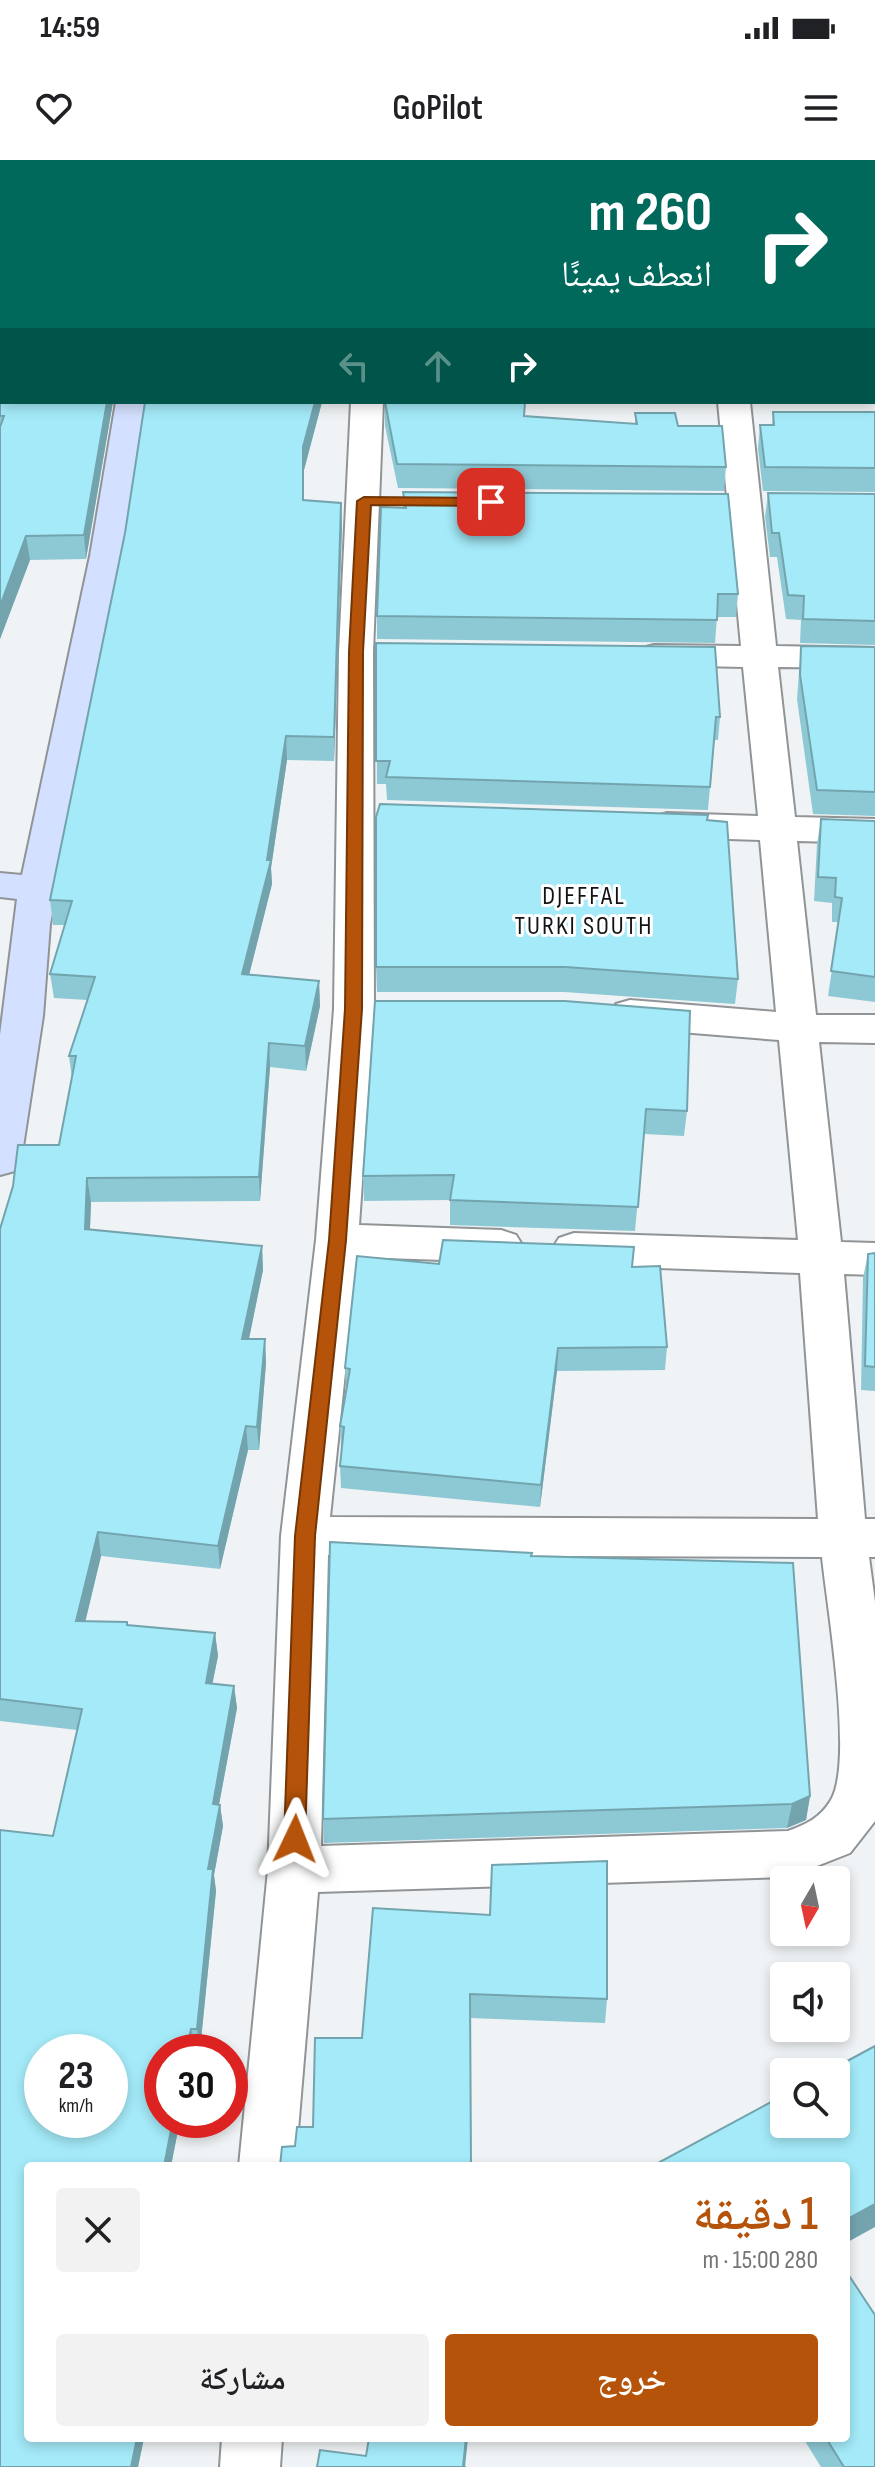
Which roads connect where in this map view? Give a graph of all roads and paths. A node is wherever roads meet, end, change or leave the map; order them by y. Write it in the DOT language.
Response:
graph roads {
  1 [pos="132,404"];
  2 [pos="367,404"];
  3 [pos="734,404"];
  4 [pos="621,655"];
  5 [pos="761,656"];
  6 [pos="875,658"];
  7 [pos="637,824"];
  8 [pos="777,829"];
  9 [pos="875,831"];
  10 [pos="0,885"];
  11 [pos="23,911"];
  12 [pos="595,1011"];
  13 [pos="798,1028"];
  14 [pos="875,1029"];
  15 [pos="0,1160"];
  16 [pos="337,1240"];
  17 [pos="821,1258"];
  18 [pos="875,1259"];
  19 [pos="305,1536"];
  20 [pos="859,1537"];
  21 [pos="871,1735"];
  22 [pos="294,1870"];
  23 [pos="267,2162"];
  24 [pos="252,2442"];
  25 [pos="250,2467"];
  1 -- 11 [label="street"];
  2 -- 16 [label="street"];
  3 -- 5 [label="street"];
  4 -- 5 [label="street"];
  5 -- 6 [label="street"];
  5 -- 8 [label="street"];
  7 -- 8 [label="street"];
  8 -- 9 [label="street"];
  8 -- 13 [label="street"];
  10 -- 11 [label="street"];
  11 -- 15 [label="street"];
  12 -- 13 [label="street"];
  13 -- 14 [label="street"];
  13 -- 17 [label="street"];
  16 -- 17 [label="street"];
  16 -- 19 [label="street"];
  17 -- 18 [label="street"];
  17 -- 20 [label="street"];
  19 -- 20 [label="street"];
  19 -- 22 [label="street"];
  20 -- 21 [label="street"];
  21 -- 22 [label="street"];
  22 -- 23 [label="street"];
  24 -- 25 [label="street"];
}
